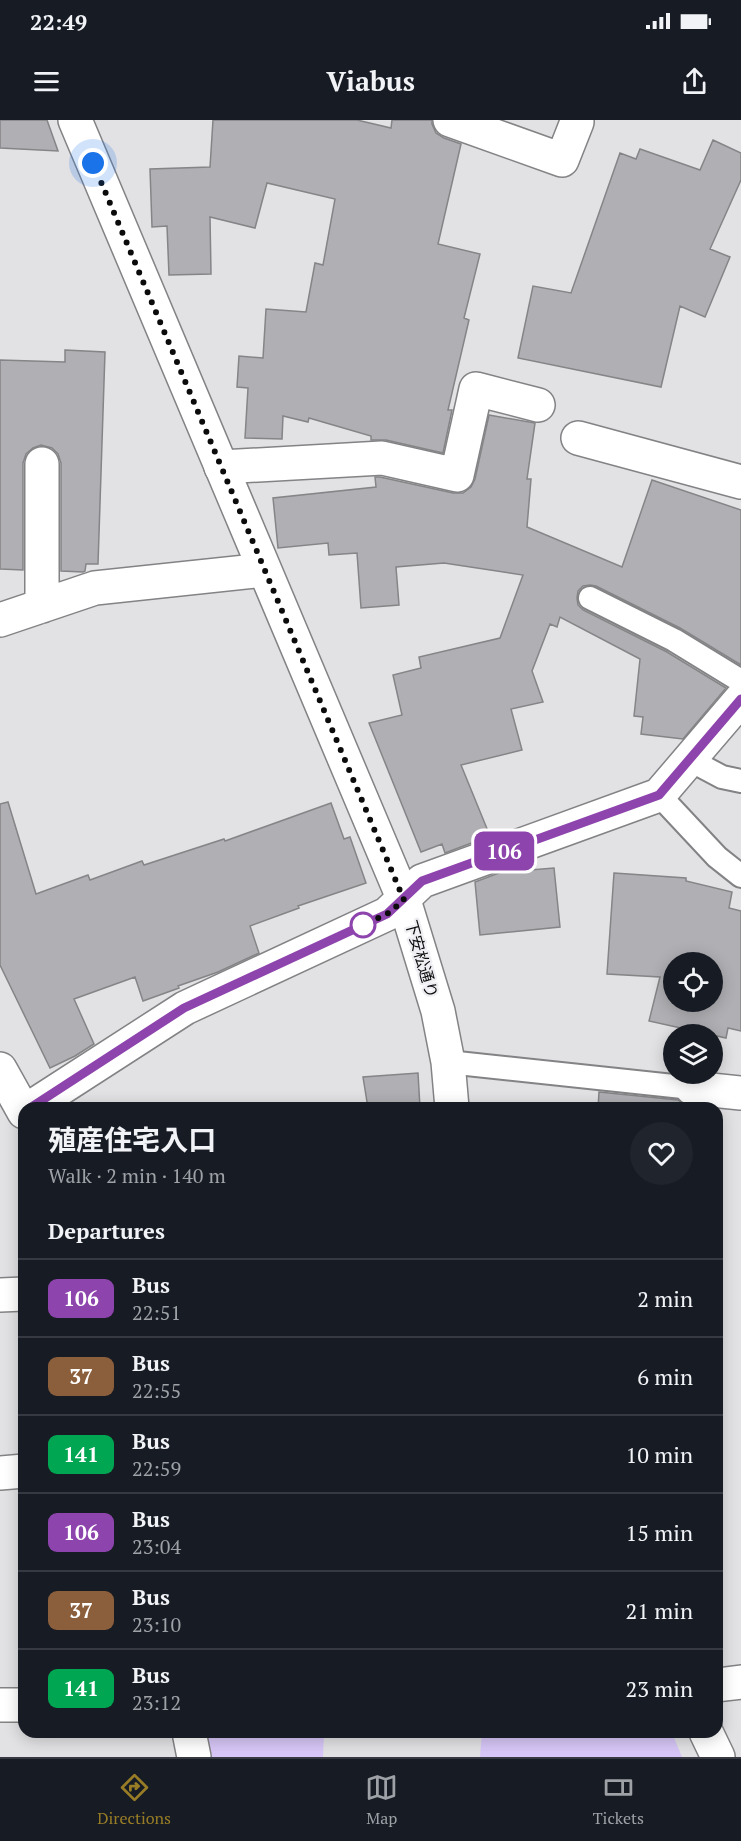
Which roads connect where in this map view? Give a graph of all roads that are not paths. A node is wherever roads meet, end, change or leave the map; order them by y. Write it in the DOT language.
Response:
graph roads {
  1 [pos="75,120"];
  2 [pos="450,120"];
  3 [pos="577,122"];
  4 [pos="538,405"];
  5 [pos="578,438"];
  6 [pos="42,464"];
  7 [pos="221,467"];
  8 [pos="741,482"];
  9 [pos="264,570"];
  10 [pos="590,598"];
  11 [pos="42,606"];
  12 [pos="0,620"];
  13 [pos="741,681"];
  14 [pos="741,699"];
  15 [pos="690,760"];
  16 [pos="741,781"];
  17 [pos="659,795"];
  18 [pos="741,876"];
  19 [pos="404,900"];
  20 [pos="448,1062"];
  21 [pos="0,1069"];
  22 [pos="692,1088"];
  23 [pos="741,1093"];
  24 [pos="18,1102"];
  25 [pos="39,1102"];
  26 [pos="451,1102"];
  27 [pos="18,1112"];
  28 [pos="0,1114"];
  29 [pos="18,1294"];
  30 [pos="0,1295"];
  31 [pos="18,1472"];
  32 [pos="0,1473"];
  33 [pos="741,1682"];
  34 [pos="723,1684"];
  35 [pos="0,1705"];
  36 [pos="18,1705"];
  37 [pos="190,1738"];
  38 [pos="709,1738"];
  39 [pos="194,1757"];
  40 [pos="718,1757"];
  1 -- 7 [label="street, 下安松通り"];
  2 -- 3 [label="street"];
  4 -- 7 [label="street"];
  5 -- 8 [label="street"];
  6 -- 11 [label="street"];
  7 -- 9 [label="street, 下安松通り"];
  9 -- 11 [label="street"];
  9 -- 19 [label="street, 下安松通り"];
  10 -- 13 [label="lane"];
  11 -- 12 [label="street"];
  14 -- 15 [label="street"];
  15 -- 16 [label="lane"];
  15 -- 17 [label="street"];
  17 -- 18 [label="lane"];
  17 -- 19 [label="street"];
  19 -- 20 [label="street, 下安松通り"];
  19 -- 25 [label="street"];
  20 -- 22 [label="lane"];
  20 -- 26 [label="street, 下安松通り"];
  21 -- 24 [label="street"];
  22 -- 23 [label="street"];
  27 -- 28 [label="street"];
  29 -- 30 [label="street"];
  31 -- 32 [label="street"];
  33 -- 34 [label="street"];
  35 -- 36 [label="street"];
  37 -- 39 [label="street"];
  38 -- 40 [label="street"];
}
